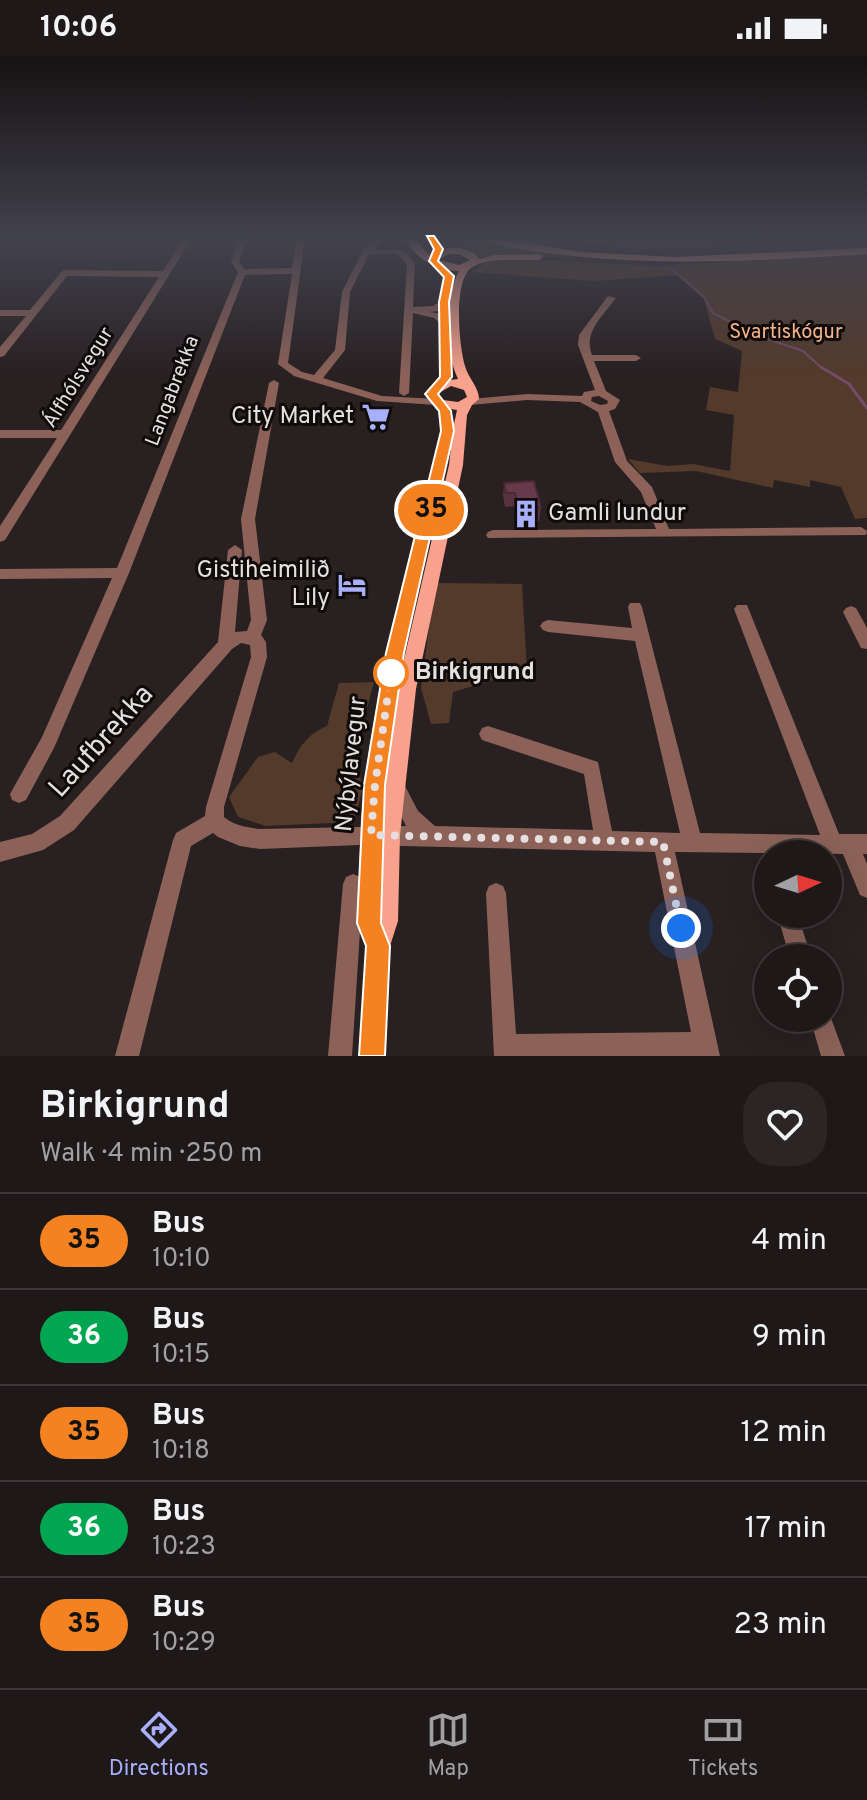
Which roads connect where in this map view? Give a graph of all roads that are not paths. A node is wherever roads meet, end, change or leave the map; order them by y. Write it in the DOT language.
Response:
graph roads {
  1 [pos="56,285"];
  2 [pos="158,285"];
  3 [pos="237,285"];
  4 [pos="292,285"];
  5 [pos="351,285"];
  6 [pos="409,285"];
  7 [pos="447,285"];
  8 [pos="459,285"];
  9 [pos="611,298"];
  10 [pos="444,302"];
  11 [pos="408,312"];
  12 [pos="0,313"];
  13 [pos="33,313"];
  14 [pos="444,322"];
  15 [pos="0,354"];
  16 [pos="588,358"];
  17 [pos="636,358"];
  18 [pos="316,380"];
  19 [pos="274,383"];
  20 [pos="439,385"];
  21 [pos="404,393"];
  22 [pos="601,393"];
  23 [pos="372,396"];
  24 [pos="469,396"];
  25 [pos="585,399"];
  26 [pos="438,403"];
  27 [pos="603,409"];
  28 [pos="0,434"];
  29 [pos="64,434"];
  30 [pos="0,509"];
  31 [pos="18,509"];
  32 [pos="861,532"];
  33 [pos="664,533"];
  34 [pos="493,535"];
  35 [pos="0,537"];
  36 [pos="235,550"];
  37 [pos="122,573"];
  38 [pos="0,574"];
  39 [pos="635,607"];
  40 [pos="742,609"];
  41 [pos="851,612"];
  42 [pos="548,626"];
  43 [pos="642,635"];
  44 [pos="252,637"];
  45 [pos="867,643"];
  46 [pos="226,644"];
  47 [pos="488,734"];
  48 [pos="394,779"];
  49 [pos="19,794"];
  50 [pos="214,821"];
  51 [pos="380,835"];
  52 [pos="432,836"];
  53 [pos="604,840"];
  54 [pos="663,842"];
  55 [pos="692,842"];
  56 [pos="849,843"];
  57 [pos="754,847"];
  58 [pos="1,855"];
  59 [pos="353,884"];
  60 [pos="867,888"];
  61 [pos="496,893"];
  62 [pos="825,1032"];
  63 [pos="707,1050"];
  64 [pos="506,1051"];
  65 [pos="127,1056"];
  66 [pos="340,1056"];
  67 [pos="372,1056"];
  68 [pos="833,1056"];
  1 -- 13 [label="street"];
  2 -- 29 [label="street, Álfhólsvegur"];
  3 -- 37 [label="street, Langabrekka"];
  4 -- 18 [label="street"];
  5 -- 18 [label="street"];
  6 -- 11 [label="street"];
  7 -- 10 [label="main road"];
  8 -- 24 [label="main road, Nýbýlavegur"];
  9 -- 16 [label="street"];
  10 -- 11 [label="street"];
  10 -- 14 [label="main road"];
  11 -- 14 [label="street"];
  11 -- 21 [label="street"];
  12 -- 13 [label="street"];
  13 -- 15 [label="street"];
  14 -- 20 [label="main road"];
  16 -- 17 [label="street"];
  16 -- 22 [label="street"];
  18 -- 23 [label="street"];
  19 -- 44 [label="street"];
  20 -- 21 [label="street"];
  20 -- 24 [label="main road"];
  20 -- 26 [label="main road, Nýbýlavegur"];
  21 -- 23 [label="street"];
  22 -- 25 [label="street"];
  22 -- 27 [label="street"];
  23 -- 26 [label="street"];
  24 -- 25 [label="street"];
  24 -- 26 [label="main road"];
  24 -- 48 [label="main road, Nýbýlavegur"];
  25 -- 27 [label="street"];
  26 -- 51 [label="main road, Nýbýlavegur"];
  27 -- 33 [label="street"];
  28 -- 29 [label="street"];
  29 -- 31 [label="street, Álfhólsvegur"];
  30 -- 31 [label="street"];
  31 -- 35 [label="street, Álfhólsvegur"];
  32 -- 33 [label="street"];
  33 -- 34 [label="street"];
  36 -- 46 [label="street"];
  37 -- 38 [label="street"];
  37 -- 49 [label="street, Langabrekka"];
  39 -- 43 [label="street"];
  40 -- 56 [label="street"];
  41 -- 45 [label="street"];
  42 -- 43 [label="street"];
  43 -- 55 [label="street"];
  44 -- 46 [label="street"];
  44 -- 50 [label="street"];
  46 -- 58 [label="street, Laufbrekka"];
  47 -- 53 [label="street"];
  48 -- 51 [label="main road, Nýbýlavegur"];
  48 -- 52 [label="street"];
  50 -- 51 [label="street"];
  50 -- 65 [label="street"];
  51 -- 52 [label="street"];
  51 -- 67 [label="main road, Nýbýlavegur"];
  52 -- 53 [label="street"];
  53 -- 54 [label="street"];
  54 -- 55 [label="street"];
  54 -- 63 [label="street"];
  55 -- 57 [label="street"];
  56 -- 60 [label="street"];
  59 -- 66 [label="street"];
  61 -- 64 [label="street"];
  62 -- 68 [label="street"];
  63 -- 64 [label="street"];
}
